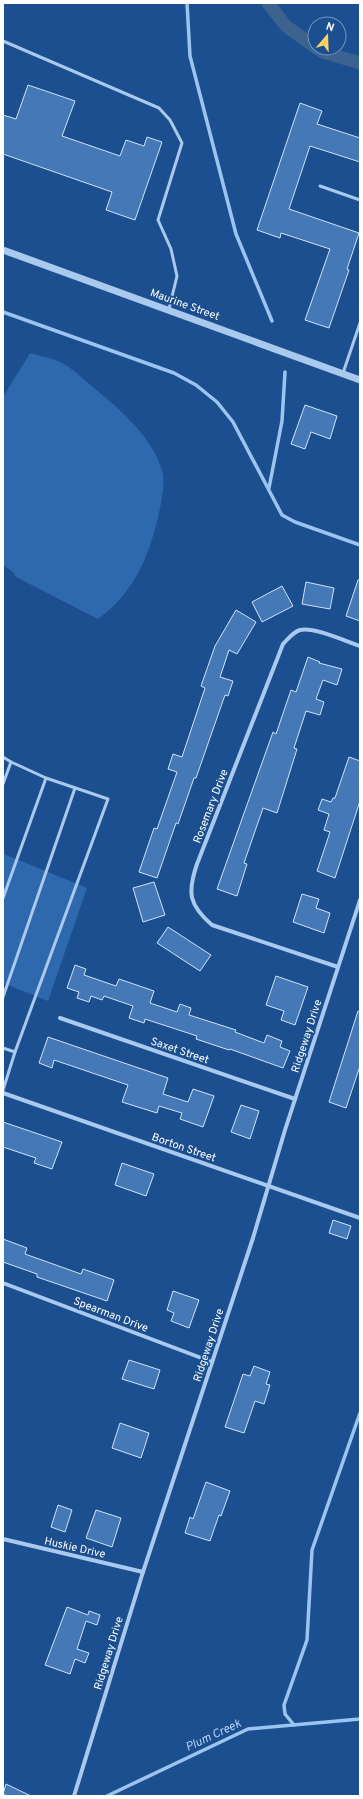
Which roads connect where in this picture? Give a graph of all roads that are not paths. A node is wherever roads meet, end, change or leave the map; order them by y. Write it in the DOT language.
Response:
graph roads {
  1 [pos="3,41"];
  2 [pos="320,186"];
  3 [pos="360,200"];
  4 [pos="3,250"];
  5 [pos="169,310"];
  6 [pos="360,323"];
  7 [pos="343,373"];
  8 [pos="360,380"];
  9 [pos="360,646"];
  10 [pos="3,757"];
  11 [pos="11,762"];
  12 [pos="46,778"];
  13 [pos="3,784"];
  14 [pos="75,788"];
  15 [pos="3,898"];
  16 [pos="360,900"];
  17 [pos="338,967"];
  18 [pos="3,997"];
  19 [pos="60,1018"];
  20 [pos="3,1048"];
  21 [pos="15,1052"];
  22 [pos="3,1091"];
  23 [pos="295,1099"];
  24 [pos="268,1186"];
  25 [pos="360,1218"];
  26 [pos="3,1282"];
  27 [pos="212,1362"];
  28 [pos="3,1539"];
  29 [pos="143,1572"];
  30 [pos="74,1796"];
  1 -- 5 [label="lane"];
  2 -- 3 [label="lane"];
  4 -- 5 [label="street, Maurine Street"];
  5 -- 7 [label="street, Maurine Street"];
  6 -- 7 [label="lane"];
  7 -- 8 [label="street, Maurine Street"];
  9 -- 17 [label="street, Rosemary Drive"];
  10 -- 11 [label="lane"];
  11 -- 12 [label="lane"];
  11 -- 13 [label="lane"];
  12 -- 14 [label="lane"];
  12 -- 15 [label="lane"];
  14 -- 18 [label="lane"];
  14 -- 21 [label="lane"];
  16 -- 17 [label="street, Ridgeway Drive"];
  17 -- 23 [label="street, Ridgeway Drive"];
  19 -- 23 [label="street, Saxet Street"];
  20 -- 21 [label="lane"];
  21 -- 22 [label="lane"];
  22 -- 24 [label="street, Borton Street"];
  23 -- 24 [label="street, Ridgeway Drive"];
  24 -- 25 [label="street, Borton Street"];
  24 -- 27 [label="street, Ridgeway Drive"];
  26 -- 27 [label="street, Spearman Drive"];
  27 -- 29 [label="street, Ridgeway Drive"];
  28 -- 29 [label="street, Huskie Drive"];
  29 -- 30 [label="street, Ridgeway Drive"];
}
